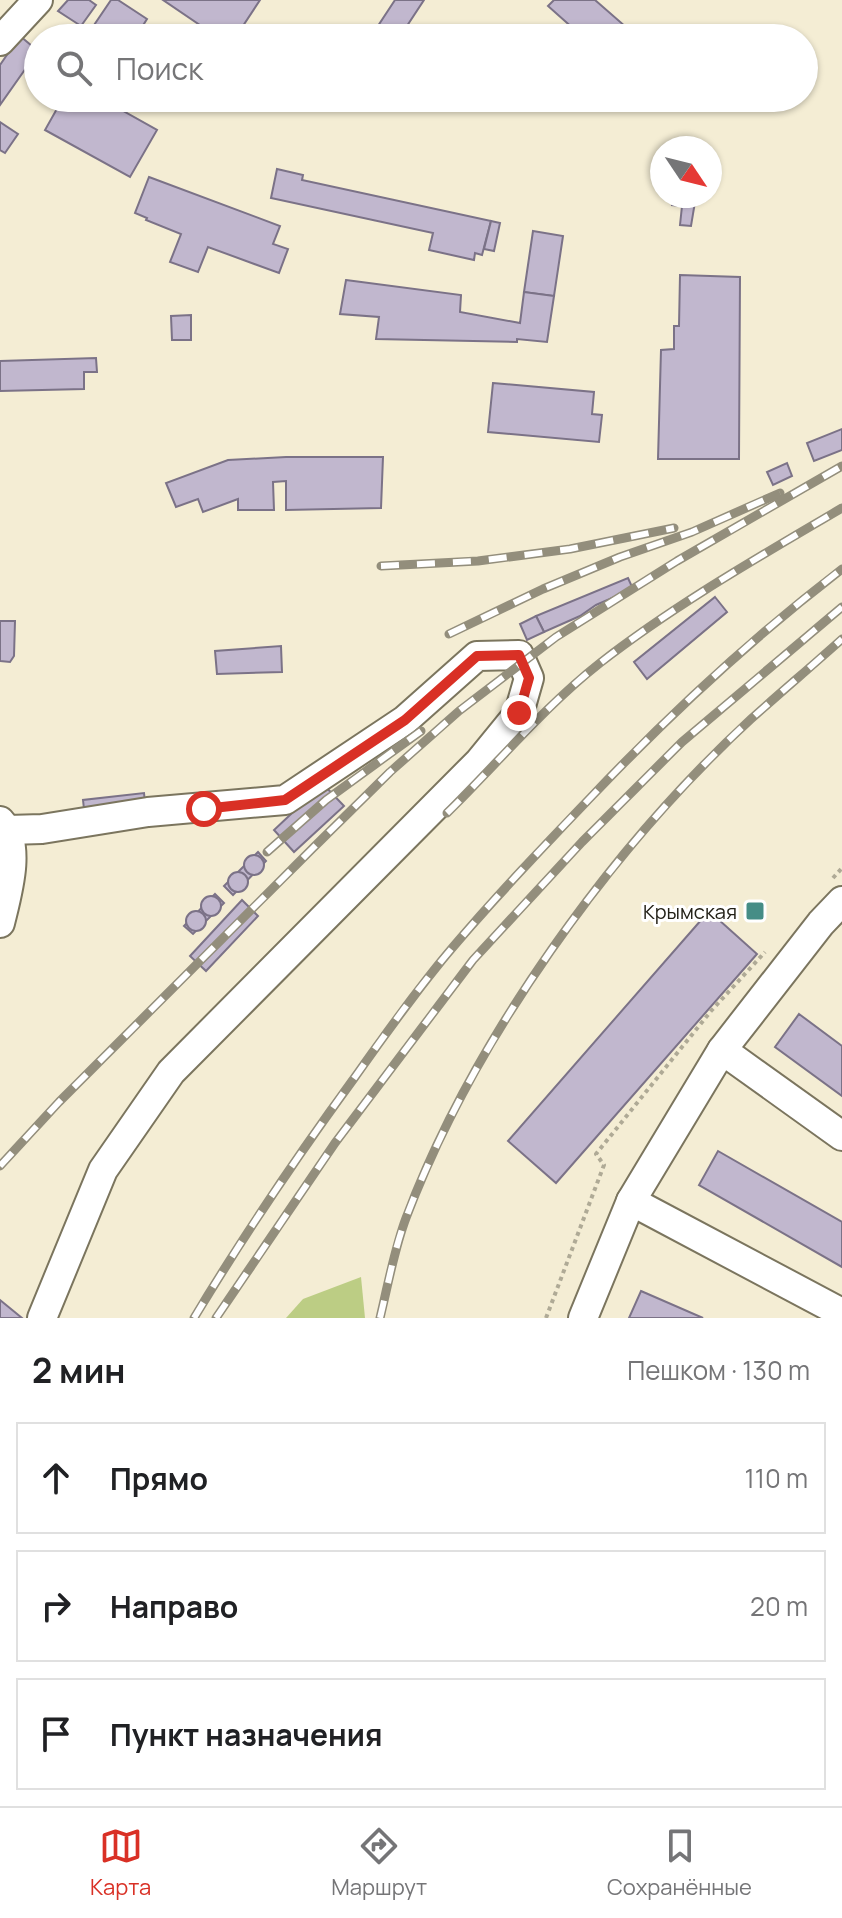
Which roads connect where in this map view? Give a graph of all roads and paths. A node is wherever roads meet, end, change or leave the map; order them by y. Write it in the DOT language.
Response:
graph roads {
  1 [pos="38,0"];
  2 [pos="0,41"];
  3 [pos="4,826"];
  4 [pos="842,868"];
  5 [pos="837,890"];
  6 [pos="0,923"];
  7 [pos="832,931"];
  8 [pos="771,945"];
  9 [pos="722,1050"];
  10 [pos="842,1136"];
  11 [pos="631,1201"];
  12 [pos="840,1312"];
  13 [pos="42,1318"];
  14 [pos="546,1318"];
  15 [pos="583,1318"];
  1 -- 2 [label="street"];
  3 -- 6 [label="street"];
  3 -- 13 [label="street"];
  4 -- 5 [label="path"];
  5 -- 7 [label="street"];
  7 -- 9 [label="street"];
  8 -- 14 [label="path"];
  9 -- 10 [label="street"];
  9 -- 11 [label="street"];
  11 -- 12 [label="street"];
  11 -- 15 [label="street"];
}
